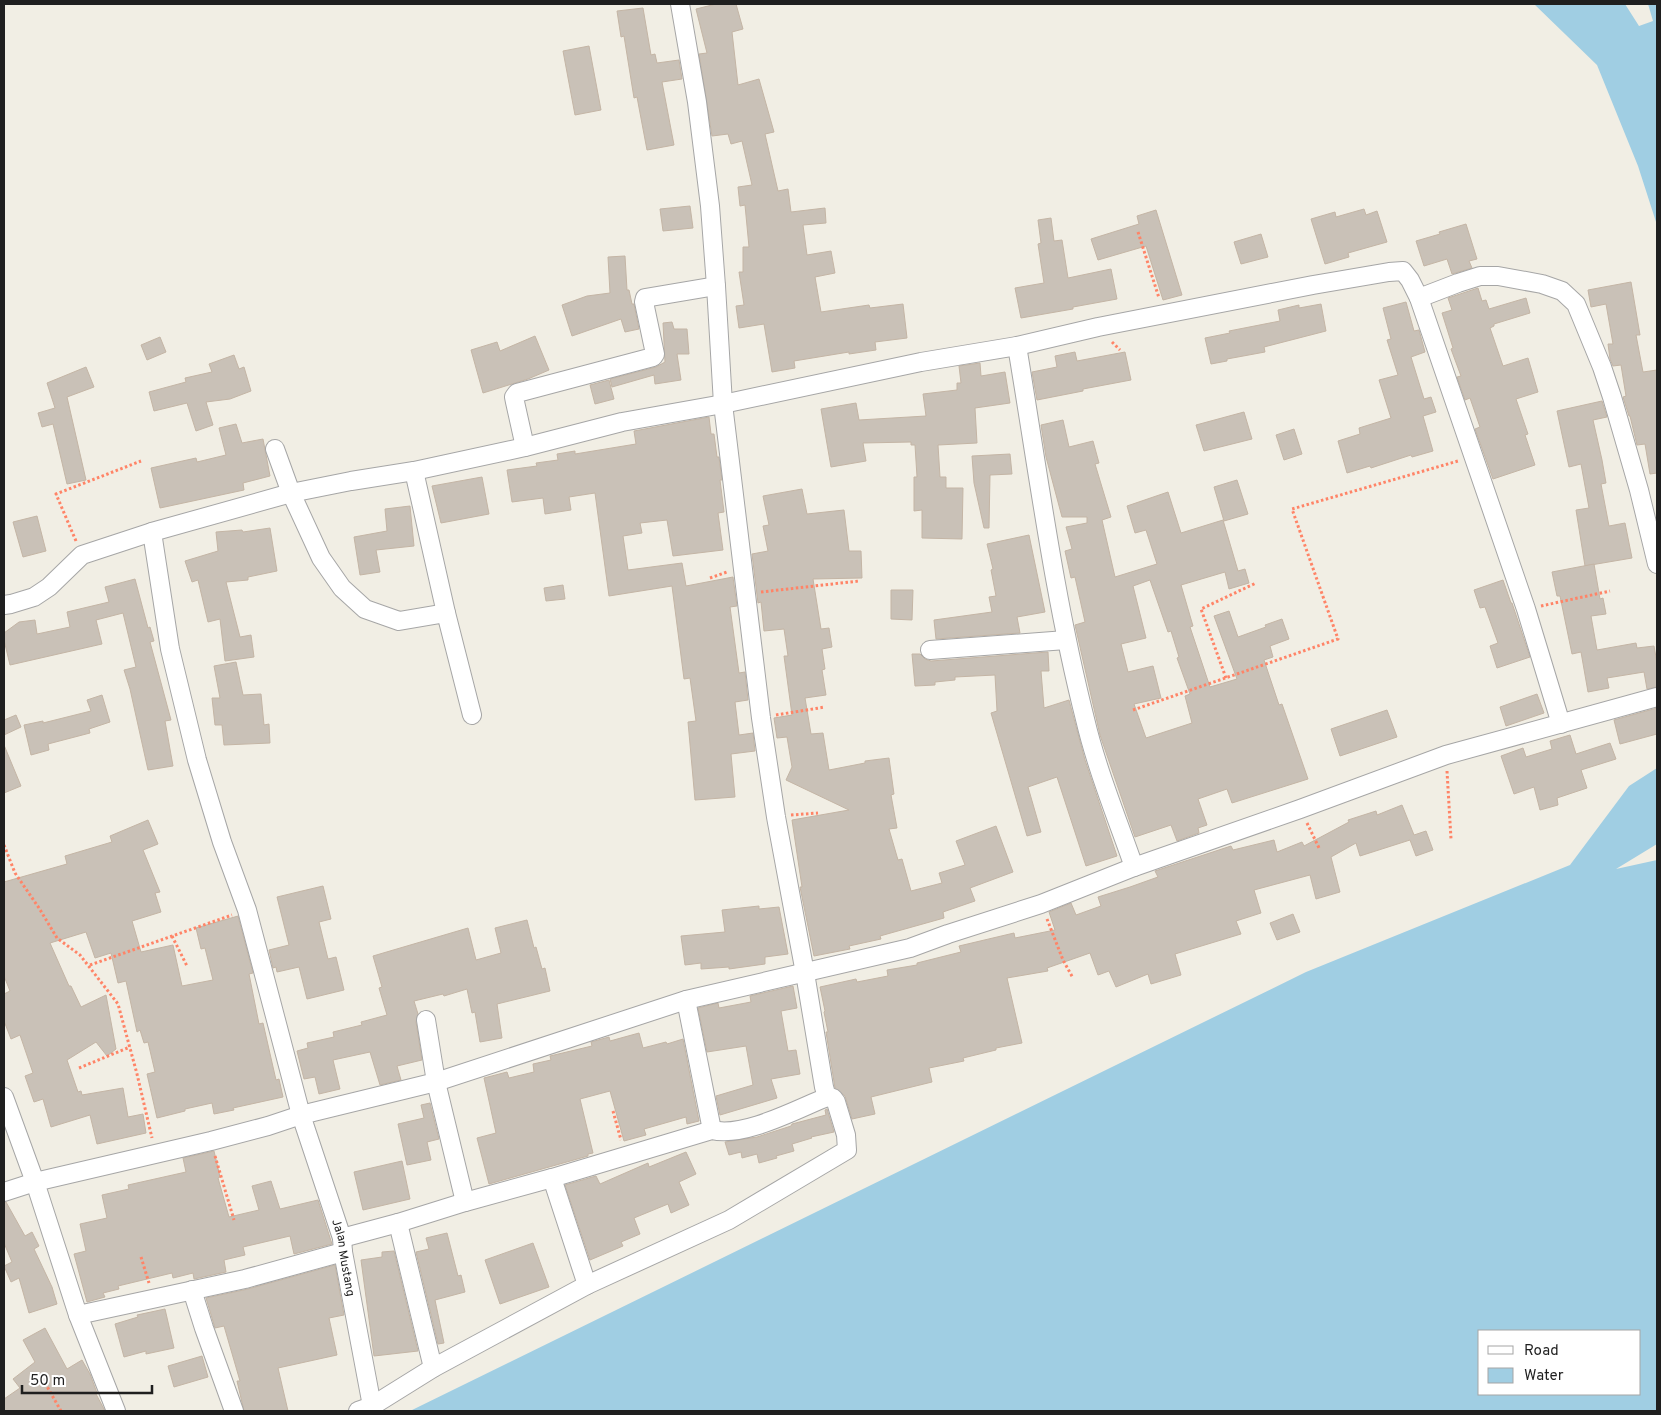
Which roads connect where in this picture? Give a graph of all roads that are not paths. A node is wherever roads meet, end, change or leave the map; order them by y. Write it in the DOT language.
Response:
graph roads {
  1 [pos="680,4"];
  2 [pos="716,286"];
  3 [pos="1419,298"];
  4 [pos="1017,346"];
  5 [pos="722,404"];
  6 [pos="525,447"];
  7 [pos="275,449"];
  8 [pos="414,471"];
  9 [pos="291,493"];
  10 [pos="152,532"];
  11 [pos="1657,564"];
  12 [pos="4,605"];
  13 [pos="446,613"];
  14 [pos="1066,640"];
  15 [pos="930,650"];
  16 [pos="1657,696"];
  17 [pos="472,715"];
  18 [pos="1561,724"];
  19 [pos="1134,867"];
  20 [pos="805,973"];
  21 [pos="686,1000"];
  22 [pos="426,1020"];
  23 [pos="436,1082"];
  24 [pos="4,1097"];
  25 [pos="827,1097"];
  26 [pos="301,1115"];
  27 [pos="712,1130"];
  28 [pos="552,1178"];
  29 [pos="35,1182"];
  30 [pos="4,1192"];
  31 [pos="465,1202"];
  32 [pos="398,1224"];
  33 [pos="343,1245"];
  34 [pos="587,1285"];
  35 [pos="192,1290"];
  36 [pos="78,1315"];
  37 [pos="433,1368"];
  38 [pos="365,1409"];
  39 [pos="116,1411"];
  40 [pos="234,1411"];
  1 -- 2 [label="street"];
  2 -- 5 [label="street"];
  2 -- 6 [label="street"];
  3 -- 4 [label="street"];
  3 -- 11 [label="street"];
  3 -- 18 [label="street"];
  4 -- 5 [label="street"];
  4 -- 14 [label="street"];
  5 -- 6 [label="street"];
  5 -- 20 [label="street"];
  6 -- 8 [label="street"];
  7 -- 9 [label="street"];
  8 -- 9 [label="street"];
  8 -- 13 [label="street"];
  9 -- 10 [label="street"];
  9 -- 13 [label="street"];
  10 -- 12 [label="street"];
  10 -- 26 [label="street, Jalan Mustang"];
  13 -- 17 [label="street"];
  14 -- 15 [label="street"];
  14 -- 19 [label="street"];
  16 -- 18 [label="street"];
  18 -- 19 [label="street"];
  19 -- 20 [label="street"];
  20 -- 21 [label="street"];
  20 -- 25 [label="street"];
  21 -- 23 [label="street"];
  21 -- 27 [label="street"];
  22 -- 23 [label="street"];
  23 -- 26 [label="street"];
  23 -- 31 [label="street"];
  24 -- 29 [label="street"];
  25 -- 27 [label="street"];
  25 -- 34 [label="street"];
  26 -- 29 [label="street"];
  26 -- 33 [label="street, Jalan Mustang"];
  27 -- 28 [label="street"];
  28 -- 31 [label="street"];
  28 -- 34 [label="street"];
  29 -- 30 [label="street"];
  29 -- 36 [label="street"];
  31 -- 32 [label="street"];
  32 -- 33 [label="street"];
  32 -- 37 [label="street"];
  33 -- 35 [label="street"];
  33 -- 38 [label="street, Jalan Mustang"];
  34 -- 37 [label="street"];
  35 -- 36 [label="street"];
  35 -- 40 [label="street"];
  36 -- 39 [label="street"];
  37 -- 38 [label="street"];
}
